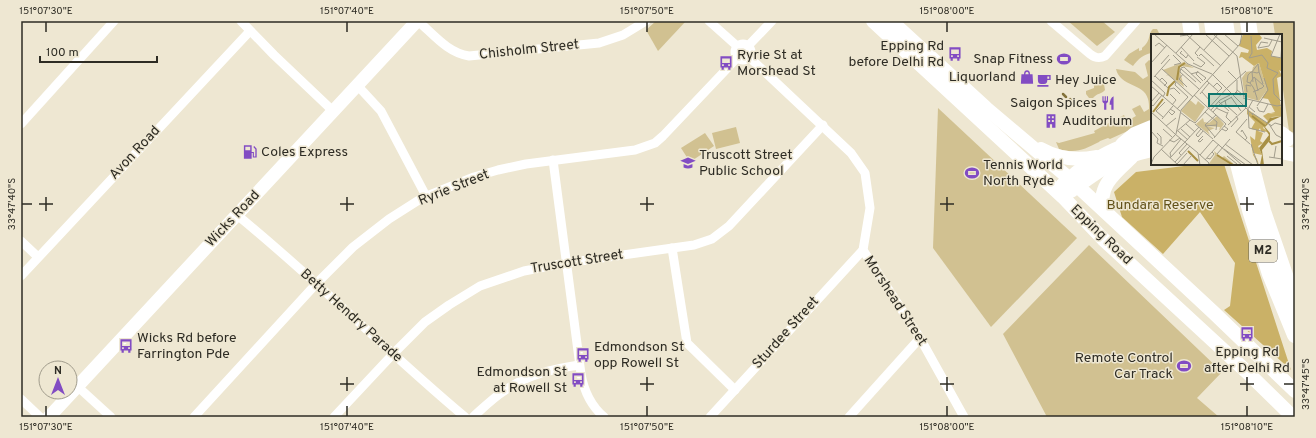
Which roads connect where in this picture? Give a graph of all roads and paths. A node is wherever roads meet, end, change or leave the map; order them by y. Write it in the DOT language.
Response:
graph roads {
  1 [pos="114,21"];
  2 [pos="418,21"];
  3 [pos="646,21"];
  4 [pos="709,21"];
  5 [pos="772,21"];
  6 [pos="873,21"];
  7 [pos="891,21"];
  8 [pos="1051,21"];
  9 [pos="1136,21"];
  10 [pos="1190,21"];
  11 [pos="1212,21"];
  12 [pos="1225,21"];
  13 [pos="246,24"];
  14 [pos="1192,34"];
  15 [pos="1214,34"];
  16 [pos="1227,34"];
  17 [pos="737,46"];
  18 [pos="748,46"];
  19 [pos="738,57"];
  20 [pos="749,57"];
  21 [pos="357,85"];
  22 [pos="333,111"];
  23 [pos="21,124"];
  24 [pos="823,125"];
  25 [pos="1151,128"];
  26 [pos="1151,138"];
  27 [pos="1285,141"];
  28 [pos="1028,144"];
  29 [pos="1128,150"];
  30 [pos="1151,150"];
  31 [pos="1295,155"];
  32 [pos="1102,156"];
  33 [pos="553,160"];
  34 [pos="1238,165"];
  35 [pos="1251,165"];
  36 [pos="1074,182"];
  37 [pos="1059,194"];
  38 [pos="426,196"];
  39 [pos="1105,212"];
  40 [pos="237,215"];
  41 [pos="21,241"];
  42 [pos="672,248"];
  43 [pos="862,250"];
  44 [pos="38,257"];
  45 [pos="566,263"];
  46 [pos="21,276"];
  47 [pos="316,284"];
  48 [pos="1295,304"];
  49 [pos="1295,335"];
  50 [pos="920,338"];
  51 [pos="393,354"];
  52 [pos="579,365"];
  53 [pos="1278,376"];
  54 [pos="78,386"];
  55 [pos="735,390"];
  56 [pos="1295,391"];
  57 [pos="1295,396"];
  58 [pos="21,399"];
  59 [pos="65,400"];
  60 [pos="40,417"];
  61 [pos="49,417"];
  62 [pos="111,417"];
  63 [pos="194,417"];
  64 [pos="334,417"];
  65 [pos="465,417"];
  66 [pos="473,417"];
  67 [pos="604,417"];
  68 [pos="710,417"];
  69 [pos="849,417"];
  70 [pos="964,417"];
  71 [pos="1293,417"];
  1 -- 23 [label="street"];
  2 -- 3 [label="street, Chisholm Street"];
  2 -- 21 [label="main road, Wicks Road"];
  4 -- 17 [label="street"];
  5 -- 18 [label="street"];
  6 -- 37 [label="main road, Epping Road"];
  7 -- 28 [label="main road, Epping Road"];
  8 -- 9 [label="street"];
  10 -- 14 [label="highway"];
  11 -- 15 [label="highway"];
  12 -- 16 [label="highway"];
  13 -- 22 [label="street"];
  13 -- 44 [label="street, Avon Road"];
  17 -- 18 [label="street"];
  17 -- 19 [label="street"];
  18 -- 20 [label="street"];
  19 -- 20 [label="street"];
  19 -- 33 [label="street, Ryrie Street"];
  20 -- 24 [label="street, Morshead Street"];
  21 -- 22 [label="main road, Wicks Road"];
  21 -- 38 [label="street"];
  22 -- 40 [label="main road, Wicks Road"];
  24 -- 42 [label="street, Truscott Street"];
  24 -- 43 [label="street, Morshead Street"];
  25 -- 29 [label="highway"];
  26 -- 29 [label="main road"];
  27 -- 31 [label="main road"];
  28 -- 32 [label="main road"];
  28 -- 36 [label="main road, Epping Road"];
  29 -- 30 [label="main road"];
  29 -- 32 [label="main road"];
  29 -- 36 [label="main road"];
  29 -- 39 [label="main road"];
  32 -- 36 [label="main road"];
  33 -- 38 [label="street, Ryrie Street"];
  33 -- 45 [label="street"];
  34 -- 49 [label="highway, M2"];
  35 -- 48 [label="highway, M2"];
  36 -- 37 [label="main road"];
  36 -- 39 [label="main road, Epping Road"];
  37 -- 71 [label="main road, Epping Road"];
  38 -- 47 [label="street, Ryrie Street"];
  39 -- 53 [label="main road, Epping Road"];
  40 -- 47 [label="street, Betty Hendry Parade"];
  40 -- 54 [label="main road, Wicks Road"];
  41 -- 44 [label="street"];
  42 -- 45 [label="street, Truscott Street"];
  42 -- 55 [label="street"];
  43 -- 50 [label="street, Morshead Street"];
  43 -- 55 [label="street, Sturdee Street"];
  44 -- 46 [label="street, Avon Road"];
  45 -- 51 [label="street, Truscott Street"];
  45 -- 52 [label="street"];
  47 -- 51 [label="street, Betty Hendry Parade"];
  47 -- 63 [label="street, Ryrie Street"];
  50 -- 69 [label="street"];
  50 -- 70 [label="street, Morshead Street"];
  51 -- 64 [label="street, Truscott Street"];
  51 -- 65 [label="street, Betty Hendry Parade"];
  52 -- 66 [label="street"];
  52 -- 67 [label="street"];
  53 -- 56 [label="main road, Epping Road"];
  53 -- 57 [label="main road"];
  54 -- 62 [label="street"];
  55 -- 68 [label="street, Sturdee Street"];
  58 -- 60 [label="street"];
  59 -- 61 [label="main road, Wicks Road"];
}
